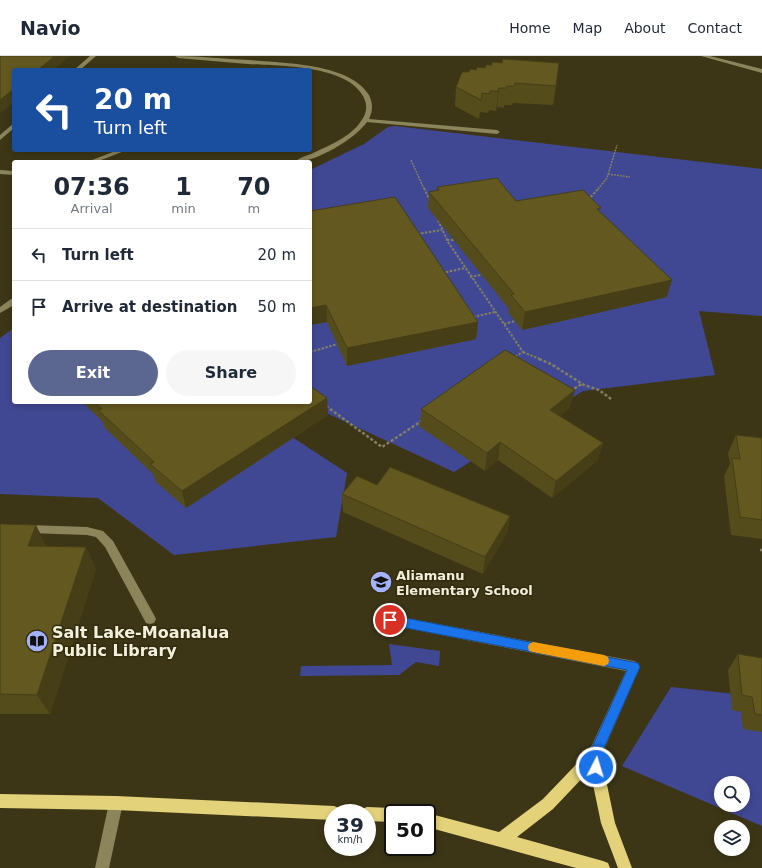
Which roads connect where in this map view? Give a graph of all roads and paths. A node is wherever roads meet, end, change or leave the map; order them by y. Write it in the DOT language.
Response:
graph roads {
  1 [pos="93,56"];
  2 [pos="178,56"];
  3 [pos="704,56"];
  4 [pos="722,58"];
  5 [pos="79,68"];
  6 [pos="310,68"];
  7 [pos="312,68"];
  8 [pos="762,71"];
  9 [pos="365,120"];
  10 [pos="0,127"];
  11 [pos="12,127"];
  12 [pos="497,132"];
  13 [pos="0,138"];
  14 [pos="616,145"];
  15 [pos="118,152"];
  16 [pos="96,160"];
  17 [pos="302,160"];
  18 [pos="411,160"];
  19 [pos="0,172"];
  20 [pos="12,173"];
  21 [pos="608,174"];
  22 [pos="630,177"];
  23 [pos="586,202"];
  24 [pos="432,205"];
  25 [pos="437,218"];
  26 [pos="442,230"];
  27 [pos="411,235"];
  28 [pos="458,239"];
  29 [pos="447,240"];
  30 [pos="465,268"];
  31 [pos="442,273"];
  32 [pos="481,275"];
  33 [pos="470,276"];
  34 [pos="12,303"];
  35 [pos="0,311"];
  36 [pos="495,312"];
  37 [pos="469,318"];
  38 [pos="515,321"];
  39 [pos="504,324"];
  40 [pos="338,344"];
  41 [pos="312,351"];
  42 [pos="523,352"];
  43 [pos="510,361"];
  44 [pos="582,384"];
  45 [pos="569,392"];
  46 [pos="611,399"];
  47 [pos="322,403"];
  48 [pos="427,417"];
  49 [pos="0,528"];
  50 [pos="150,619"];
  51 [pos="390,620"];
  52 [pos="594,756"];
  53 [pos="0,801"];
  54 [pos="116,803"];
  55 [pos="324,813"];
  56 [pos="436,822"];
  57 [pos="500,840"];
  58 [pos="102,868"];
  59 [pos="603,868"];
  60 [pos="625,868"];
  1 -- 5 [label="street"];
  2 -- 6 [label="street"];
  3 -- 4 [label="street"];
  4 -- 8 [label="street"];
  7 -- 9 [label="street"];
  9 -- 12 [label="street"];
  9 -- 17 [label="street"];
  10 -- 11 [label="street"];
  11 -- 13 [label="street"];
  14 -- 21 [label="path"];
  15 -- 16 [label="street"];
  18 -- 24 [label="path"];
  19 -- 20 [label="street"];
  21 -- 22 [label="path"];
  21 -- 23 [label="path"];
  25 -- 26 [label="path"];
  26 -- 27 [label="path"];
  26 -- 29 [label="path"];
  28 -- 29 [label="path"];
  29 -- 30 [label="path"];
  30 -- 31 [label="path"];
  30 -- 33 [label="path"];
  32 -- 33 [label="path"];
  33 -- 36 [label="path"];
  34 -- 35 [label="street"];
  36 -- 37 [label="path"];
  36 -- 39 [label="path"];
  38 -- 39 [label="path"];
  39 -- 42 [label="path"];
  40 -- 41 [label="path"];
  42 -- 43 [label="path"];
  42 -- 44 [label="path"];
  44 -- 45 [label="path"];
  44 -- 46 [label="path"];
  47 -- 48 [label="path"];
  49 -- 50 [label="street"];
  51 -- 52 [label="street"];
  52 -- 57 [label="main road"];
  52 -- 60 [label="main road"];
  53 -- 54 [label="main road"];
  54 -- 55 [label="main road"];
  54 -- 58 [label="street"];
  56 -- 57 [label="main road"];
  57 -- 59 [label="main road"];
}
